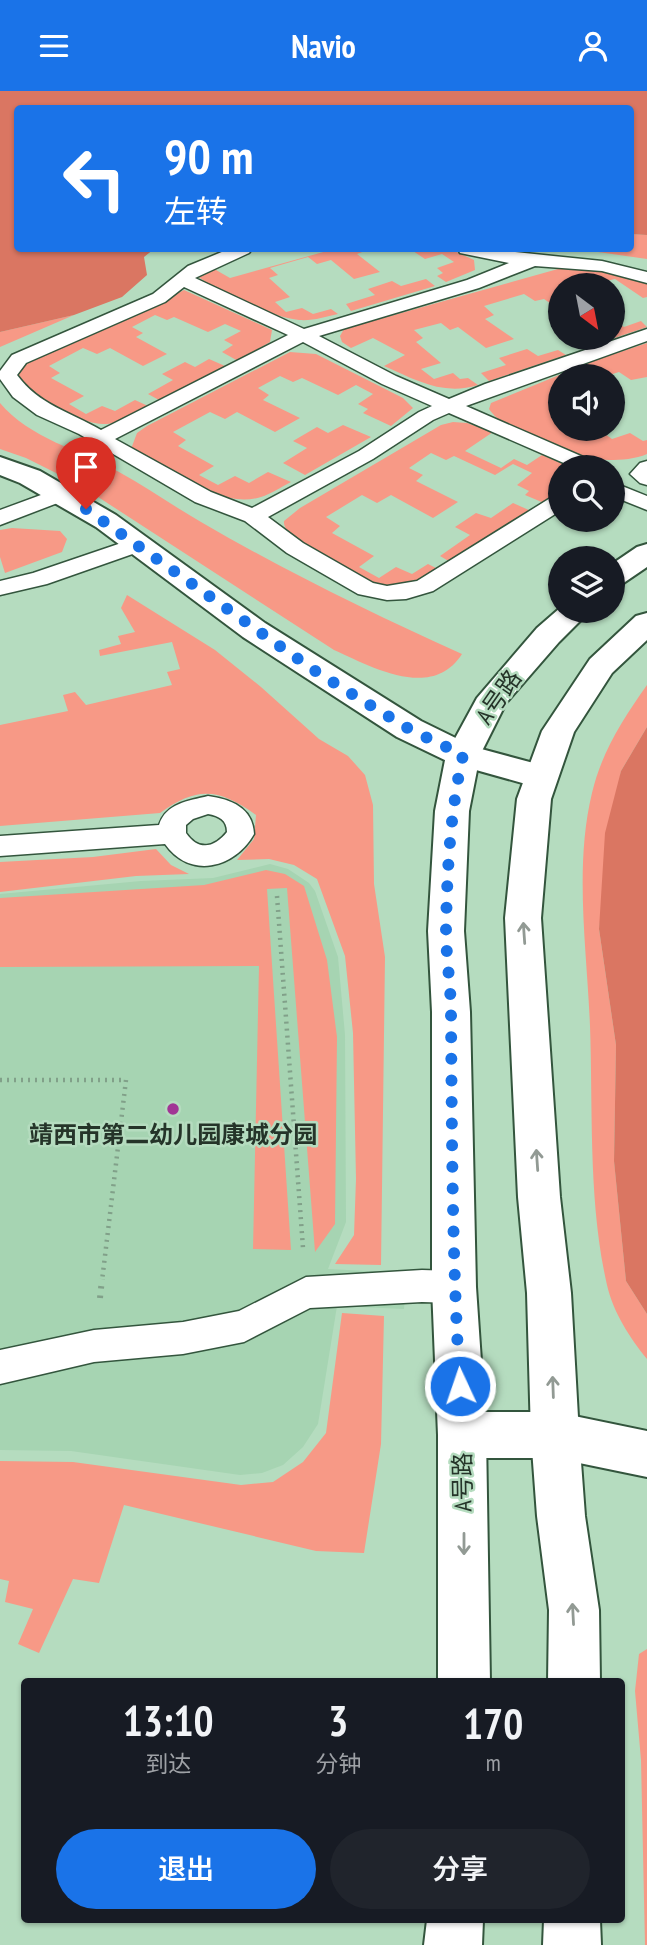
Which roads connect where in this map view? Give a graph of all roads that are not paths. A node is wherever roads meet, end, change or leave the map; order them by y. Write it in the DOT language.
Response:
graph roads {
  1 [pos="235,252"];
  2 [pos="479,252"];
  3 [pos="536,260"];
  4 [pos="647,278"];
  5 [pos="182,279"];
  6 [pos="303,335"];
  7 [pos="647,335"];
  8 [pos="451,405"];
  9 [pos="101,438"];
  10 [pos="563,455"];
  11 [pos="0,465"];
  12 [pos="629,479"];
  13 [pos="60,494"];
  14 [pos="647,504"];
  15 [pos="548,510"];
  16 [pos="253,516"];
  17 [pos="0,518"];
  18 [pos="136,545"];
  19 [pos="647,553"];
  20 [pos="625,569"];
  21 [pos="0,588"];
  22 [pos="562,623"];
  23 [pos="647,623"];
  24 [pos="463,755"];
  25 [pos="540,776"];
  26 [pos="171,834"];
  27 [pos="0,846"];
  28 [pos="454,1287"];
  29 [pos="0,1367"];
  30 [pos="463,1435"];
  31 [pos="555,1435"];
  32 [pos="647,1454"];
  33 [pos="464,1678"];
  34 [pos="574,1678"];
  35 [pos="455,1923"];
  36 [pos="572,1923"];
  37 [pos="453,1945"];
  38 [pos="572,1945"];
  1 -- 5 [label="lane"];
  2 -- 3 [label="lane"];
  3 -- 4 [label="lane"];
  3 -- 6 [label="lane"];
  5 -- 6 [label="lane"];
  5 -- 9 [label="lane"];
  6 -- 8 [label="lane"];
  6 -- 9 [label="lane"];
  7 -- 8 [label="lane"];
  8 -- 10 [label="lane"];
  8 -- 16 [label="lane"];
  9 -- 16 [label="lane"];
  11 -- 13 [label="street"];
  12 -- 14 [label="lane"];
  13 -- 17 [label="lane"];
  13 -- 18 [label="street"];
  15 -- 16 [label="lane"];
  18 -- 21 [label="lane"];
  18 -- 24 [label="street"];
  19 -- 20 [label="street"];
  22 -- 24 [label="street, A号路"];
  23 -- 25 [label="street"];
  24 -- 25 [label="street"];
  24 -- 28 [label="street, A号路"];
  31 -- 25 [label="street, one-way"];
  26 -- 27 [label="lane"];
  28 -- 29 [label="lane"];
  28 -- 30 [label="street, A号路"];
  30 -- 31 [label="street"];
  30 -- 33 [label="street, A号路, one-way"];
  31 -- 32 [label="street"];
  34 -- 31 [label="street, one-way"];
  35 -- 37 [label="street"];
  36 -- 38 [label="street"];
}
